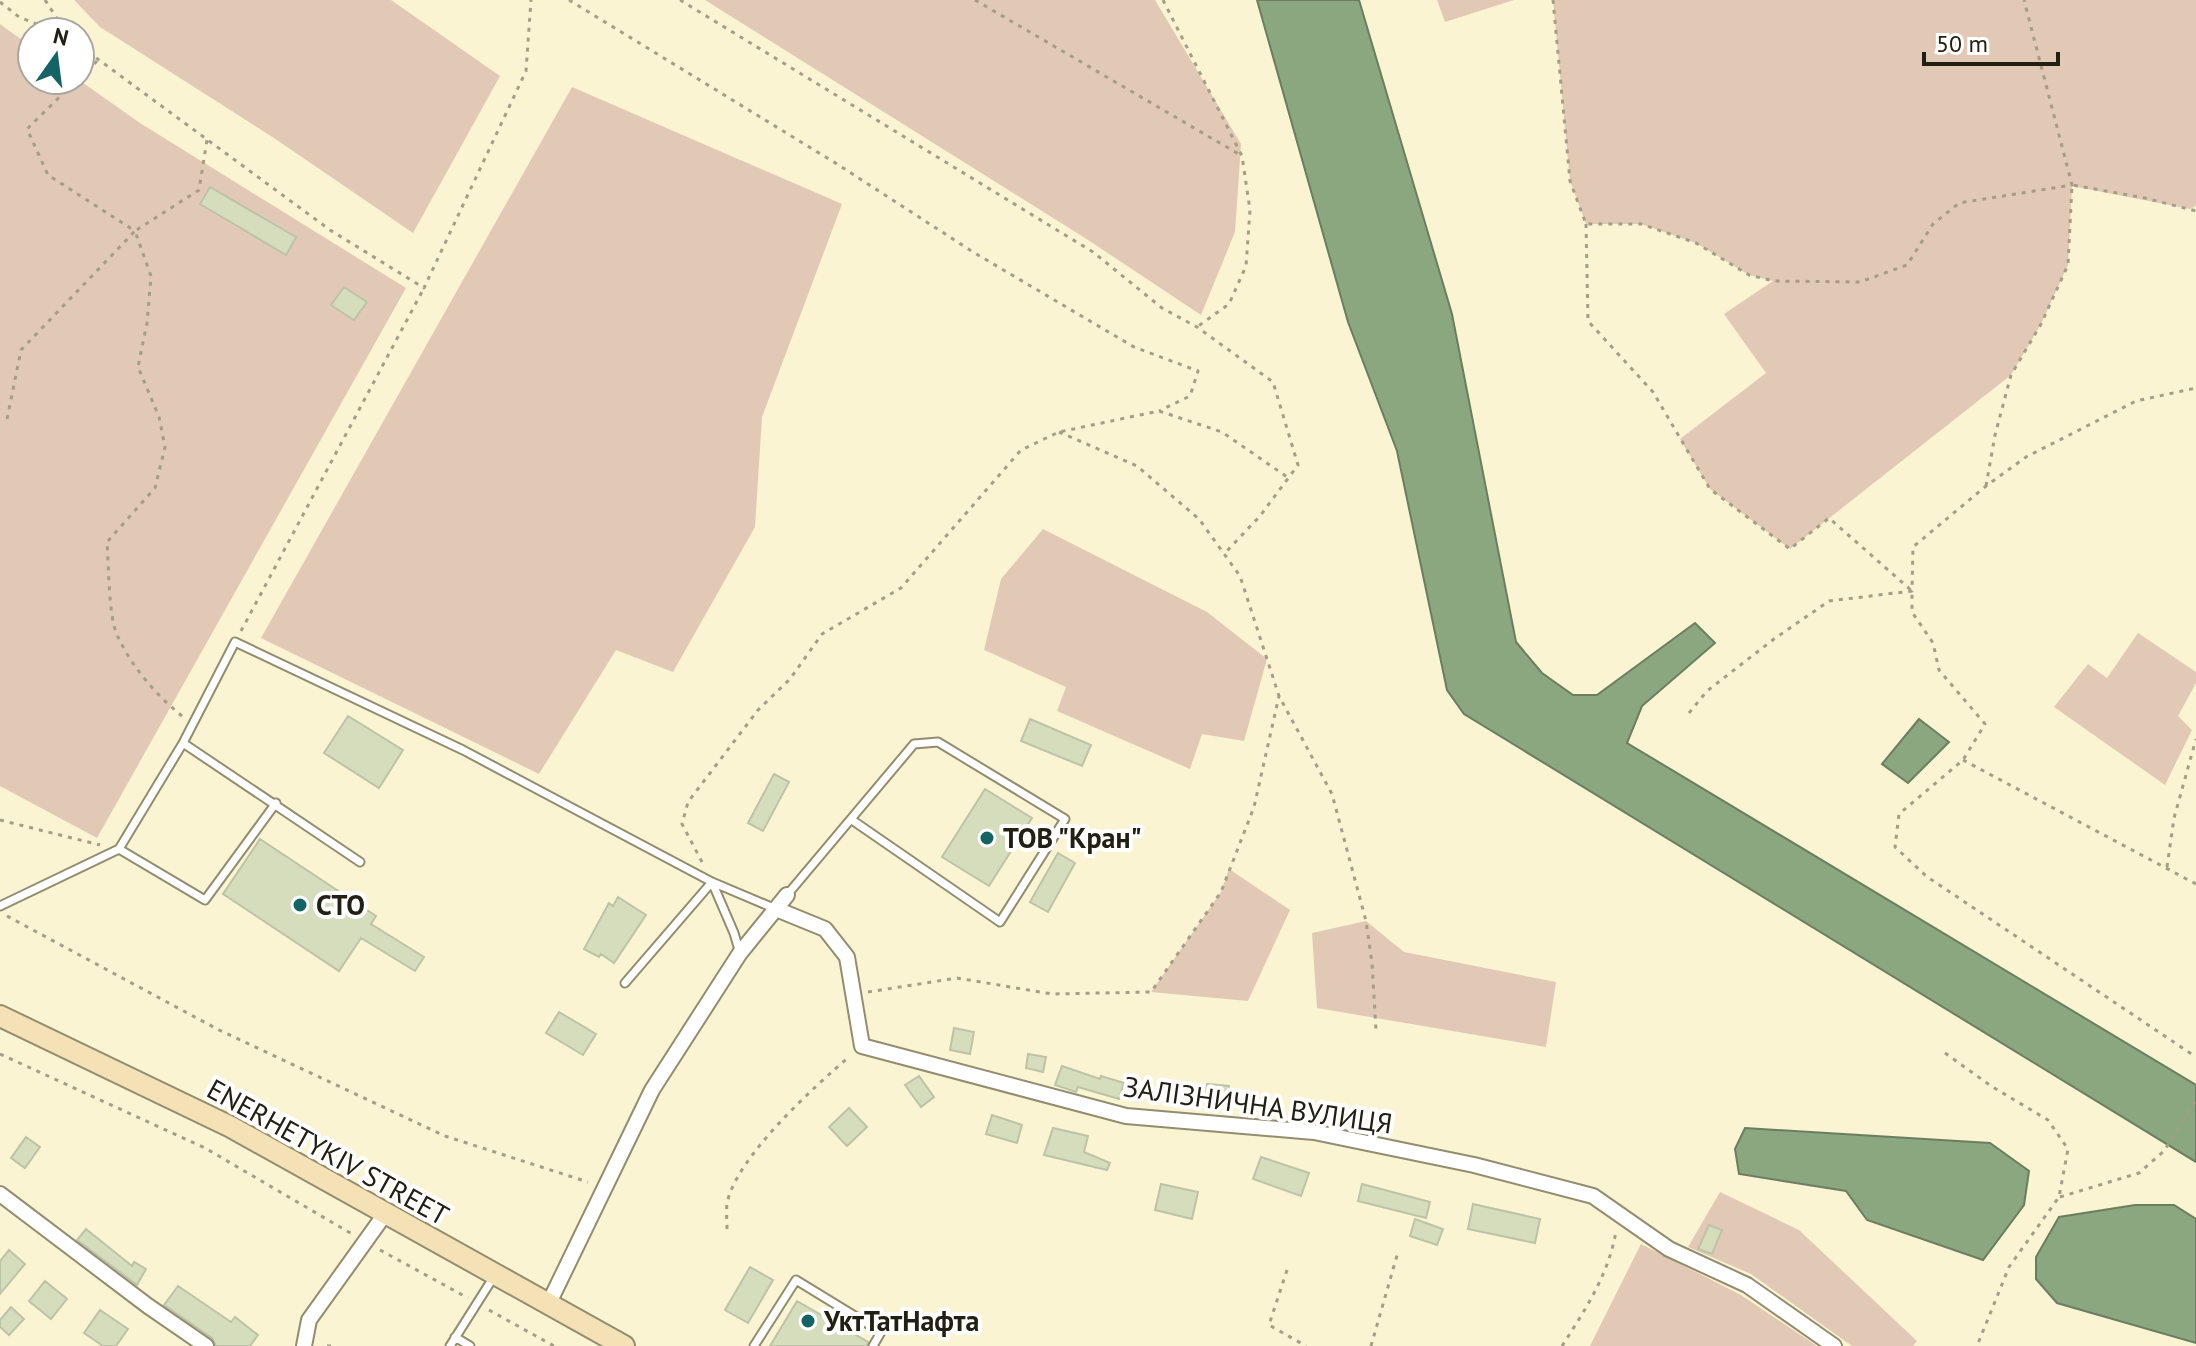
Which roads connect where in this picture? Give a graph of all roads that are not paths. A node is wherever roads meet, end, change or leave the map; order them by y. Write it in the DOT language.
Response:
graph roads {
  1 [pos="183,743"];
  2 [pos="276,803"];
  3 [pos="852,820"];
  4 [pos="119,849"];
  5 [pos="360,862"];
  6 [pos="712,882"];
  7 [pos="787,895"];
  8 [pos="0,906"];
  9 [pos="776,909"];
  10 [pos="740,953"];
  11 [pos="625,983"];
  12 [pos="0,1016"];
  13 [pos="0,1194"];
  14 [pos="385,1214"];
  15 [pos="494,1276"];
  16 [pos="548,1305"];
  17 [pos="455,1337"];
  18 [pos="206,1346"];
  19 [pos="304,1346"];
  20 [pos="450,1346"];
  21 [pos="470,1346"];
  22 [pos="624,1346"];
  23 [pos="754,1346"];
  24 [pos="873,1346"];
  25 [pos="1834,1346"];
  1 -- 2 [label="lane"];
  1 -- 4 [label="lane"];
  1 -- 6 [label="lane"];
  2 -- 4 [label="lane"];
  2 -- 5 [label="lane"];
  3 -- 3 [label="lane"];
  3 -- 7 [label="lane"];
  4 -- 8 [label="lane"];
  6 -- 9 [label="lane"];
  6 -- 10 [label="lane"];
  6 -- 11 [label="lane"];
  7 -- 9 [label="street"];
  9 -- 10 [label="street"];
  9 -- 25 [label="street, ЗАЛІЗНИЧНА ВУЛИЦЯ"];
  10 -- 16 [label="street"];
  12 -- 14 [label="main road, ENERHETYKIV STREET"];
  13 -- 18 [label="street"];
  14 -- 15 [label="main road, ENERHETYKIV STREET"];
  14 -- 19 [label="street"];
  15 -- 16 [label="main road, ENERHETYKIV STREET"];
  15 -- 17 [label="lane"];
  16 -- 22 [label="main road, ENERHETYKIV STREET"];
  17 -- 20 [label="lane"];
  17 -- 21 [label="lane"];
  23 -- 24 [label="lane"];
}
